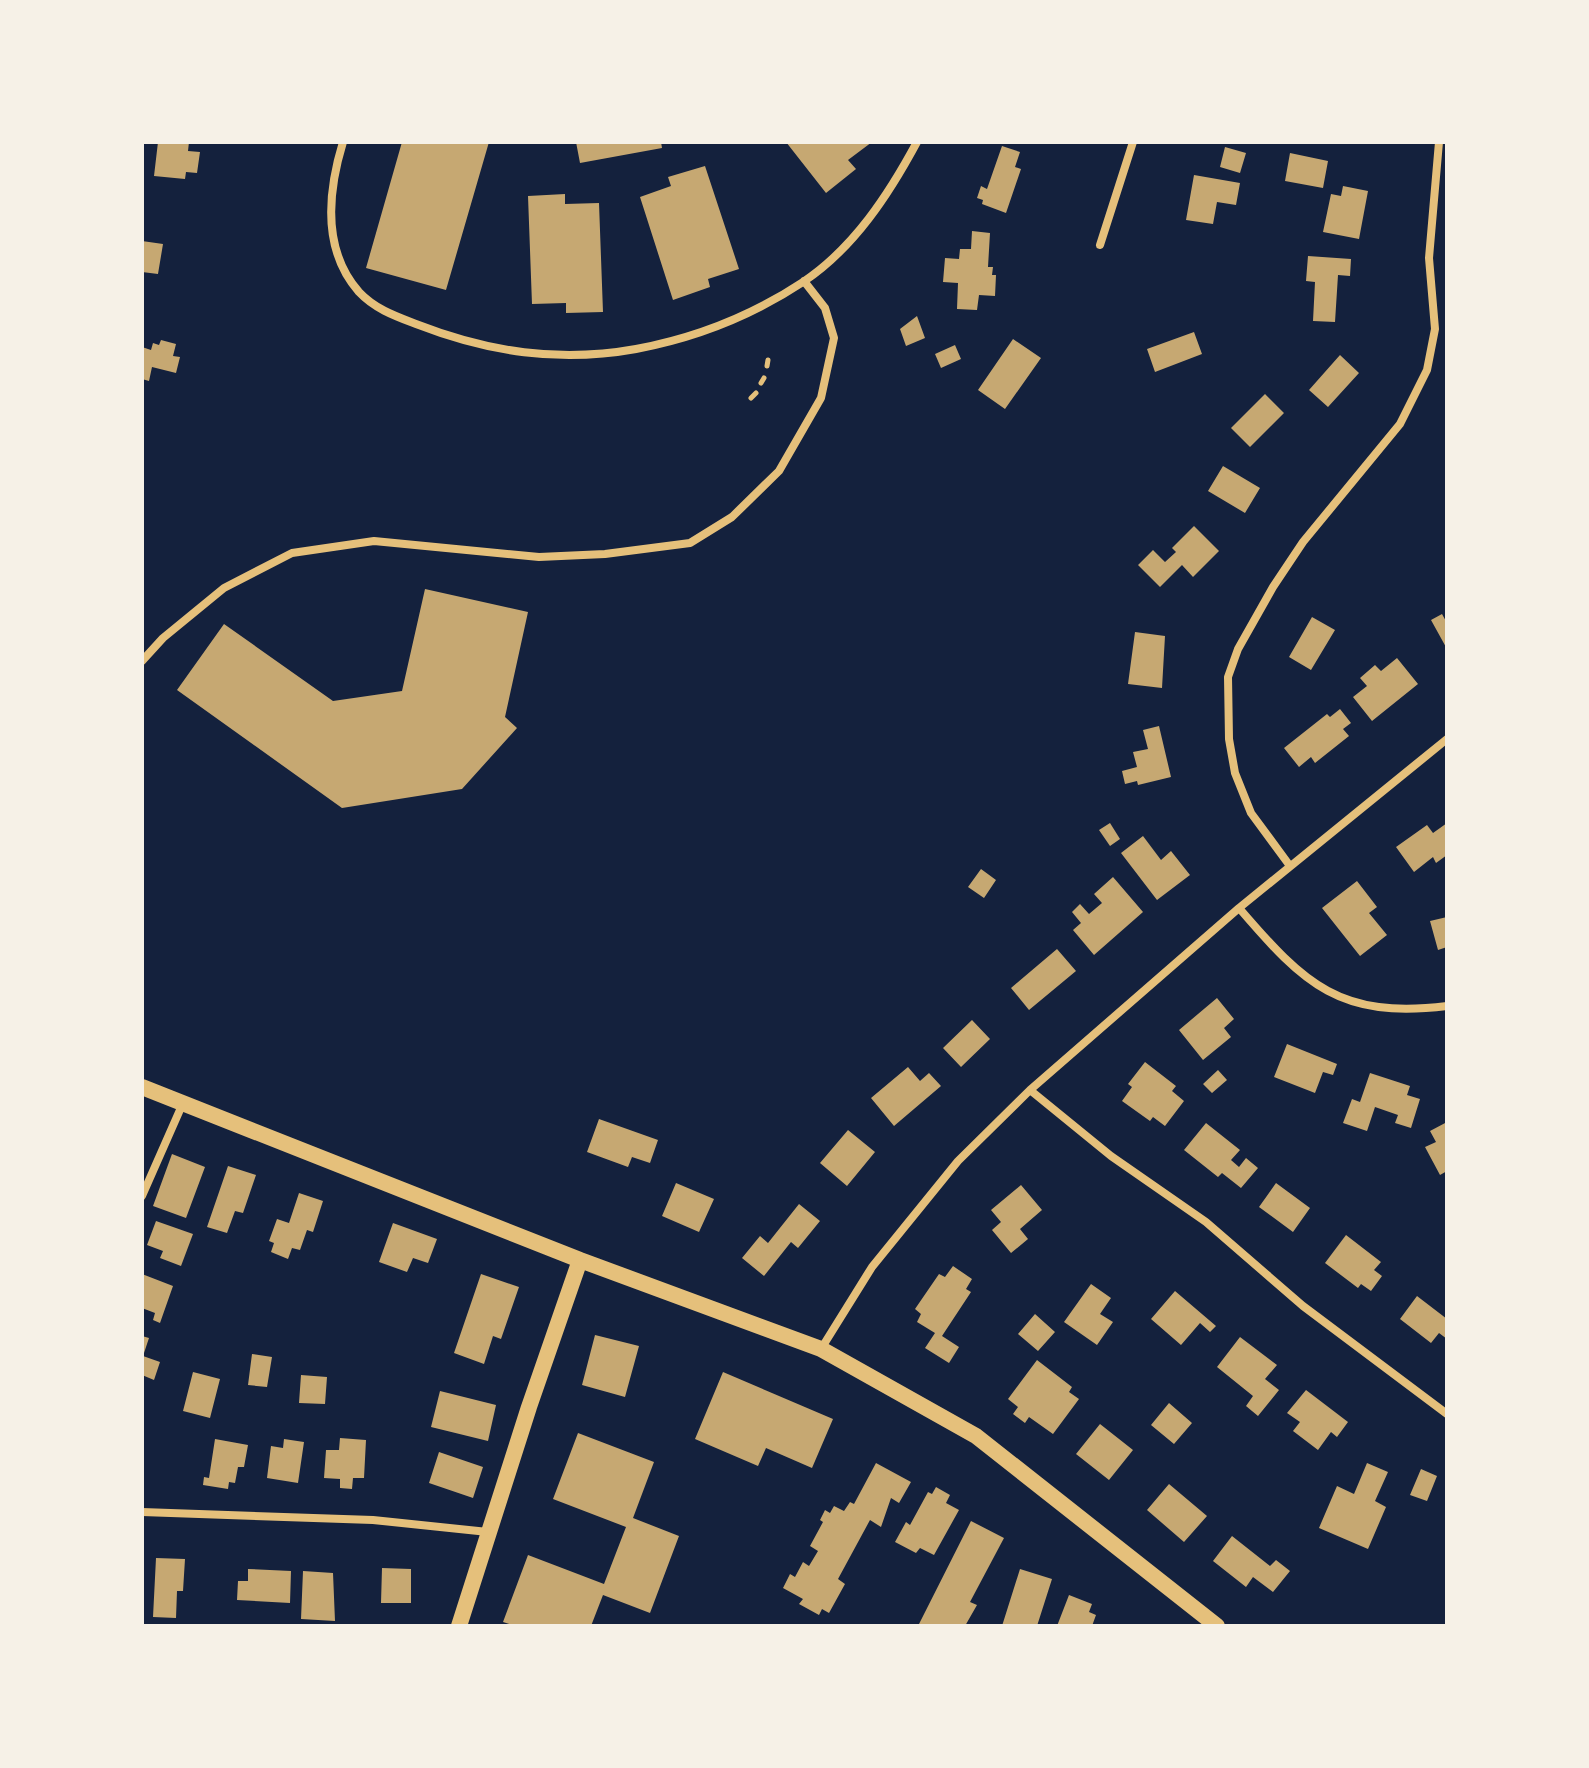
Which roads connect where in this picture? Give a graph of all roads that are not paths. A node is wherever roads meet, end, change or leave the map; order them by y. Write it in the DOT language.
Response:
graph roads {
  1 [pos="343,142"];
  2 [pos="917,142"];
  3 [pos="1133,142"];
  4 [pos="1439,142"];
  5 [pos="1100,245"];
  6 [pos="804,281"];
  7 [pos="142,661"];
  8 [pos="1447,739"];
  9 [pos="1290,866"];
  10 [pos="1239,908"];
  11 [pos="1447,1006"];
  12 [pos="142,1087"];
  13 [pos="1030,1090"];
  14 [pos="183,1103"];
  15 [pos="142,1196"];
  16 [pos="580,1260"];
  17 [pos="821,1349"];
  18 [pos="1447,1414"];
  19 [pos="142,1512"];
  20 [pos="490,1532"];
  21 [pos="459,1626"];
  22 [pos="1217,1626"];
  1 -- 6 [label="street"];
  2 -- 6 [label="street"];
  3 -- 5 [label="street"];
  4 -- 9 [label="street"];
  6 -- 7 [label="street"];
  8 -- 9 [label="street"];
  9 -- 10 [label="street"];
  10 -- 11 [label="street"];
  10 -- 13 [label="street"];
  12 -- 14 [label="main road"];
  13 -- 17 [label="street"];
  13 -- 18 [label="street"];
  14 -- 15 [label="street"];
  14 -- 16 [label="main road"];
  16 -- 17 [label="main road"];
  16 -- 20 [label="main road"];
  17 -- 22 [label="main road"];
  19 -- 20 [label="street"];
  20 -- 21 [label="main road"];
}
